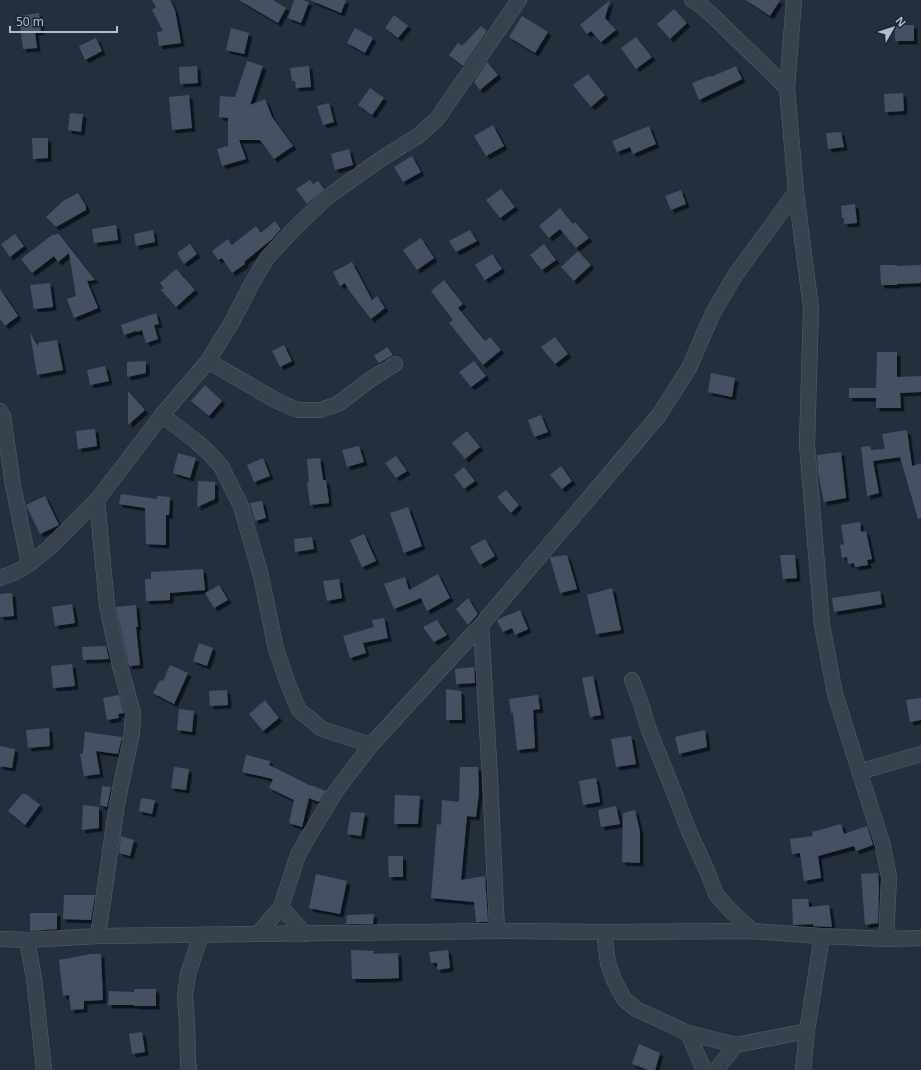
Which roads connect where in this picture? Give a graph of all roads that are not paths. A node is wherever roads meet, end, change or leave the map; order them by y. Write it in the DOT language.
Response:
graph roads {
  1 [pos="519,0"];
  2 [pos="692,0"];
  3 [pos="794,0"];
  4 [pos="787,88"];
  5 [pos="796,192"];
  6 [pos="208,361"];
  7 [pos="395,364"];
  8 [pos="0,412"];
  9 [pos="162,415"];
  10 [pos="97,500"];
  11 [pos="29,564"];
  12 [pos="0,578"];
  13 [pos="481,625"];
  14 [pos="632,680"];
  15 [pos="371,745"];
  16 [pos="921,754"];
  17 [pos="859,772"];
  18 [pos="281,907"];
  19 [pos="497,931"];
  20 [pos="752,931"];
  21 [pos="604,932"];
  22 [pos="258,934"];
  23 [pos="305,934"];
  24 [pos="201,935"];
  25 [pos="98,936"];
  26 [pos="822,936"];
  27 [pos="921,938"];
  28 [pos="0,939"];
  29 [pos="886,939"];
  30 [pos="27,940"];
  31 [pos="807,1031"];
  32 [pos="688,1034"];
  33 [pos="736,1045"];
  34 [pos="44,1070"];
  35 [pos="188,1070"];
  36 [pos="704,1070"];
  37 [pos="716,1070"];
  38 [pos="802,1070"];
  1 -- 6 [label="street"];
  2 -- 4 [label="street"];
  3 -- 4 [label="street"];
  4 -- 5 [label="street"];
  5 -- 13 [label="street"];
  5 -- 17 [label="street"];
  6 -- 7 [label="street"];
  6 -- 9 [label="street"];
  8 -- 11 [label="street"];
  9 -- 10 [label="street"];
  9 -- 15 [label="street"];
  10 -- 11 [label="street"];
  10 -- 25 [label="street"];
  11 -- 12 [label="street"];
  13 -- 15 [label="street"];
  13 -- 19 [label="street"];
  14 -- 20 [label="street"];
  15 -- 18 [label="street"];
  16 -- 17 [label="street"];
  17 -- 29 [label="street"];
  18 -- 22 [label="street"];
  18 -- 23 [label="street"];
  19 -- 21 [label="street"];
  19 -- 23 [label="street"];
  20 -- 21 [label="street"];
  20 -- 26 [label="street"];
  21 -- 32 [label="street"];
  22 -- 23 [label="street"];
  22 -- 24 [label="street"];
  24 -- 25 [label="street"];
  24 -- 35 [label="street"];
  25 -- 30 [label="street"];
  26 -- 29 [label="street"];
  26 -- 31 [label="street"];
  27 -- 29 [label="street"];
  28 -- 30 [label="street"];
  30 -- 34 [label="street"];
  31 -- 33 [label="street"];
  31 -- 38 [label="street"];
  32 -- 33 [label="street"];
  32 -- 36 [label="street"];
  33 -- 37 [label="street"];
}
